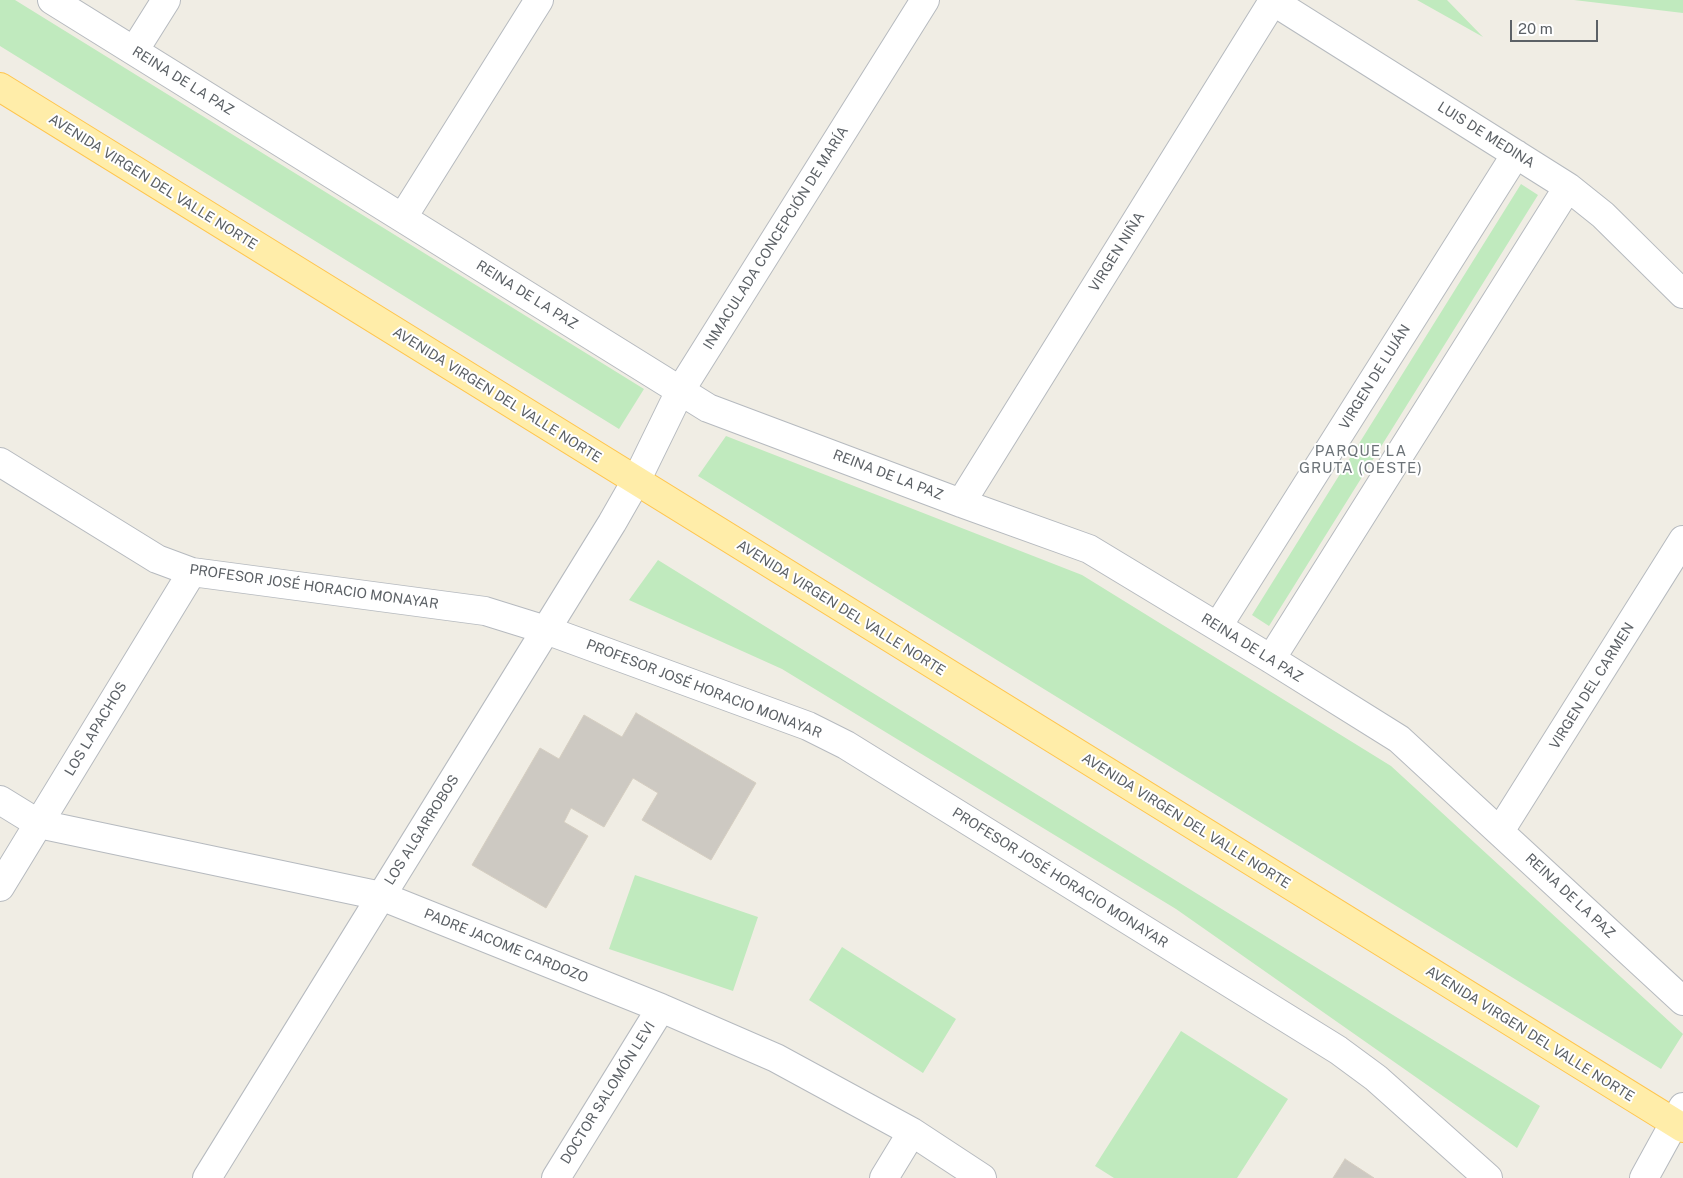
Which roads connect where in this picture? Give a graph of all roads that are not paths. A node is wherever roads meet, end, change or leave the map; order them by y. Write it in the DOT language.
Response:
graph roads {
  1 [pos="52,0"];
  2 [pos="166,0"];
  3 [pos="538,0"];
  4 [pos="925,0"];
  5 [pos="1272,1"];
  6 [pos="134,51"];
  7 [pos="0,87"];
  8 [pos="1516,154"];
  9 [pos="1568,187"];
  10 [pos="403,217"];
  11 [pos="1683,294"];
  12 [pos="680,391"];
  13 [pos="0,462"];
  14 [pos="636,481"];
  15 [pos="962,503"];
  16 [pos="1683,540"];
  17 [pos="192,572"];
  18 [pos="1218,626"];
  19 [pos="546,630"];
  20 [pos="1271,659"];
  21 [pos="0,800"];
  22 [pos="38,824"];
  23 [pos="1500,831"];
  24 [pos="0,887"];
  25 [pos="381,896"];
  26 [pos="1683,1001"];
  27 [pos="661,1008"];
  28 [pos="1680,1119"];
  29 [pos="912,1132"];
  30 [pos="974,1176"];
  31 [pos="207,1178"];
  32 [pos="556,1178"];
  33 [pos="884,1178"];
  34 [pos="1488,1178"];
  35 [pos="1644,1178"];
  1 -- 6 [label="street, REINA DE LA PAZ"];
  2 -- 6 [label="street"];
  3 -- 10 [label="street"];
  4 -- 12 [label="street, INMACULADA CONCEPCIÓN DE MARÍA"];
  5 -- 8 [label="street, LUIS DE MEDINA"];
  5 -- 15 [label="street, VIRGEN NIÑA"];
  6 -- 10 [label="street, REINA DE LA PAZ"];
  7 -- 14 [label="main road, AVENIDA VIRGEN DEL VALLE NORTE"];
  8 -- 9 [label="street, LUIS DE MEDINA"];
  8 -- 18 [label="street, VIRGEN DE LUJÁN"];
  9 -- 11 [label="street, LUIS DE MEDINA"];
  9 -- 20 [label="street"];
  10 -- 12 [label="street, REINA DE LA PAZ"];
  12 -- 14 [label="street, INMACULADA CONCEPCIÓN DE MARÍA"];
  12 -- 15 [label="street, REINA DE LA PAZ"];
  13 -- 17 [label="street, PROFESOR JOSÉ HORACIO MONAYAR"];
  14 -- 19 [label="street, LOS ALGARROBOS"];
  14 -- 28 [label="main road, AVENIDA VIRGEN DEL VALLE NORTE"];
  15 -- 18 [label="street, REINA DE LA PAZ"];
  16 -- 23 [label="street, VIRGEN DEL CARMEN"];
  17 -- 19 [label="street, PROFESOR JOSÉ HORACIO MONAYAR"];
  17 -- 22 [label="street, LOS LAPACHOS"];
  18 -- 20 [label="street, REINA DE LA PAZ"];
  19 -- 25 [label="street, LOS ALGARROBOS"];
  19 -- 34 [label="street, PROFESOR JOSÉ HORACIO MONAYAR"];
  20 -- 23 [label="street, REINA DE LA PAZ"];
  21 -- 22 [label="street, PADRE JACOME CARDOZO"];
  22 -- 24 [label="street, LOS LAPACHOS"];
  22 -- 25 [label="street, PADRE JACOME CARDOZO"];
  23 -- 26 [label="street, REINA DE LA PAZ"];
  25 -- 27 [label="street, PADRE JACOME CARDOZO"];
  25 -- 31 [label="street, LOS ALGARROBOS"];
  27 -- 29 [label="street, PADRE JACOME CARDOZO"];
  27 -- 32 [label="street, DOCTOR SALOMÓN LEVI"];
  28 -- 35 [label="street"];
  29 -- 30 [label="street, PADRE JACOME CARDOZO"];
  29 -- 33 [label="street"];
}
